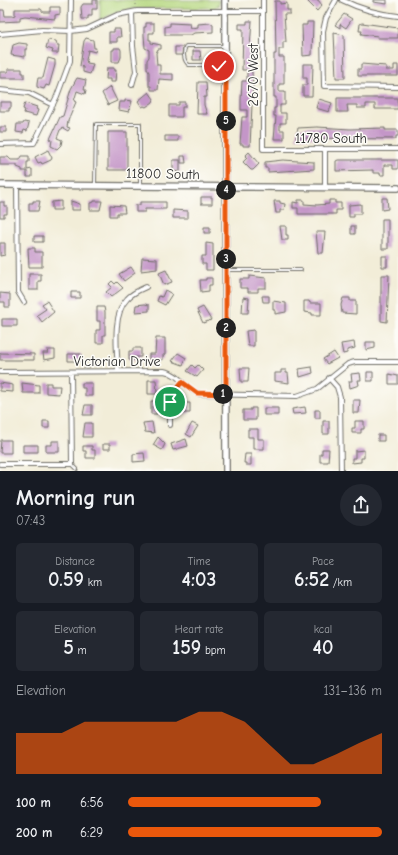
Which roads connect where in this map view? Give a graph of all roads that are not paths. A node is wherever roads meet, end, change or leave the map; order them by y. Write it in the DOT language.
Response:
graph roads {
  1 [pos="71,0"];
  2 [pos="225,0"];
  3 [pos="263,0"];
  4 [pos="336,0"];
  5 [pos="342,0"];
  6 [pos="225,11"];
  7 [pos="263,11"];
  8 [pos="132,12"];
  9 [pos="398,16"];
  10 [pos="71,31"];
  11 [pos="0,34"];
  12 [pos="225,46"];
  13 [pos="226,66"];
  14 [pos="132,85"];
  15 [pos="398,86"];
  16 [pos="0,90"];
  17 [pos="53,105"];
  18 [pos="0,144"];
  19 [pos="263,149"];
  20 [pos="325,149"];
  21 [pos="398,149"];
  22 [pos="0,185"];
  23 [pos="17,185"];
  24 [pos="95,186"];
  25 [pos="140,186"];
  26 [pos="226,187"];
  27 [pos="325,188"];
  28 [pos="398,188"];
  29 [pos="226,270"];
  30 [pos="301,270"];
  31 [pos="146,287"];
  32 [pos="24,302"];
  33 [pos="398,362"];
  34 [pos="118,371"];
  35 [pos="0,372"];
  36 [pos="72,372"];
  37 [pos="329,378"];
  38 [pos="182,382"];
  39 [pos="226,394"];
  40 [pos="170,425"];
  41 [pos="0,464"];
  42 [pos="72,464"];
  43 [pos="77,469"];
  44 [pos="226,471"];
  45 [pos="341,471"];
  1 -- 10 [label="street"];
  2 -- 6 [label="main road"];
  3 -- 7 [label="street, 2670 West"];
  4 -- 15 [label="street"];
  5 -- 9 [label="street"];
  6 -- 7 [label="street"];
  6 -- 8 [label="street"];
  6 -- 12 [label="main road"];
  7 -- 19 [label="street, 2670 West"];
  8 -- 10 [label="street"];
  8 -- 14 [label="street"];
  10 -- 11 [label="street"];
  10 -- 17 [label="street"];
  12 -- 13 [label="main road"];
  12 -- 13 [label="lane"];
  13 -- 26 [label="main road"];
  16 -- 17 [label="street"];
  17 -- 18 [label="street"];
  19 -- 20 [label="street, 11780 South"];
  20 -- 21 [label="street, 11780 South"];
  20 -- 27 [label="street"];
  22 -- 23 [label="main road, 11800 South"];
  23 -- 24 [label="main road, 11800 South"];
  23 -- 32 [label="street"];
  24 -- 25 [label="main road, 11800 South"];
  24 -- 25 [label="lane"];
  25 -- 26 [label="main road, 11800 South"];
  26 -- 27 [label="main road, 11800 South"];
  26 -- 29 [label="main road"];
  27 -- 28 [label="main road, 11800 South"];
  29 -- 30 [label="lane"];
  29 -- 39 [label="main road"];
  31 -- 34 [label="street"];
  33 -- 37 [label="street, Victorian Drive"];
  34 -- 36 [label="street, Victorian Drive"];
  34 -- 38 [label="street, Victorian Drive"];
  35 -- 36 [label="street, Victorian Drive"];
  36 -- 42 [label="street"];
  37 -- 39 [label="street, Victorian Drive"];
  37 -- 45 [label="street"];
  38 -- 39 [label="street, Victorian Drive"];
  38 -- 40 [label="street"];
  39 -- 44 [label="main road"];
  41 -- 42 [label="street"];
  42 -- 43 [label="lane"];
}
